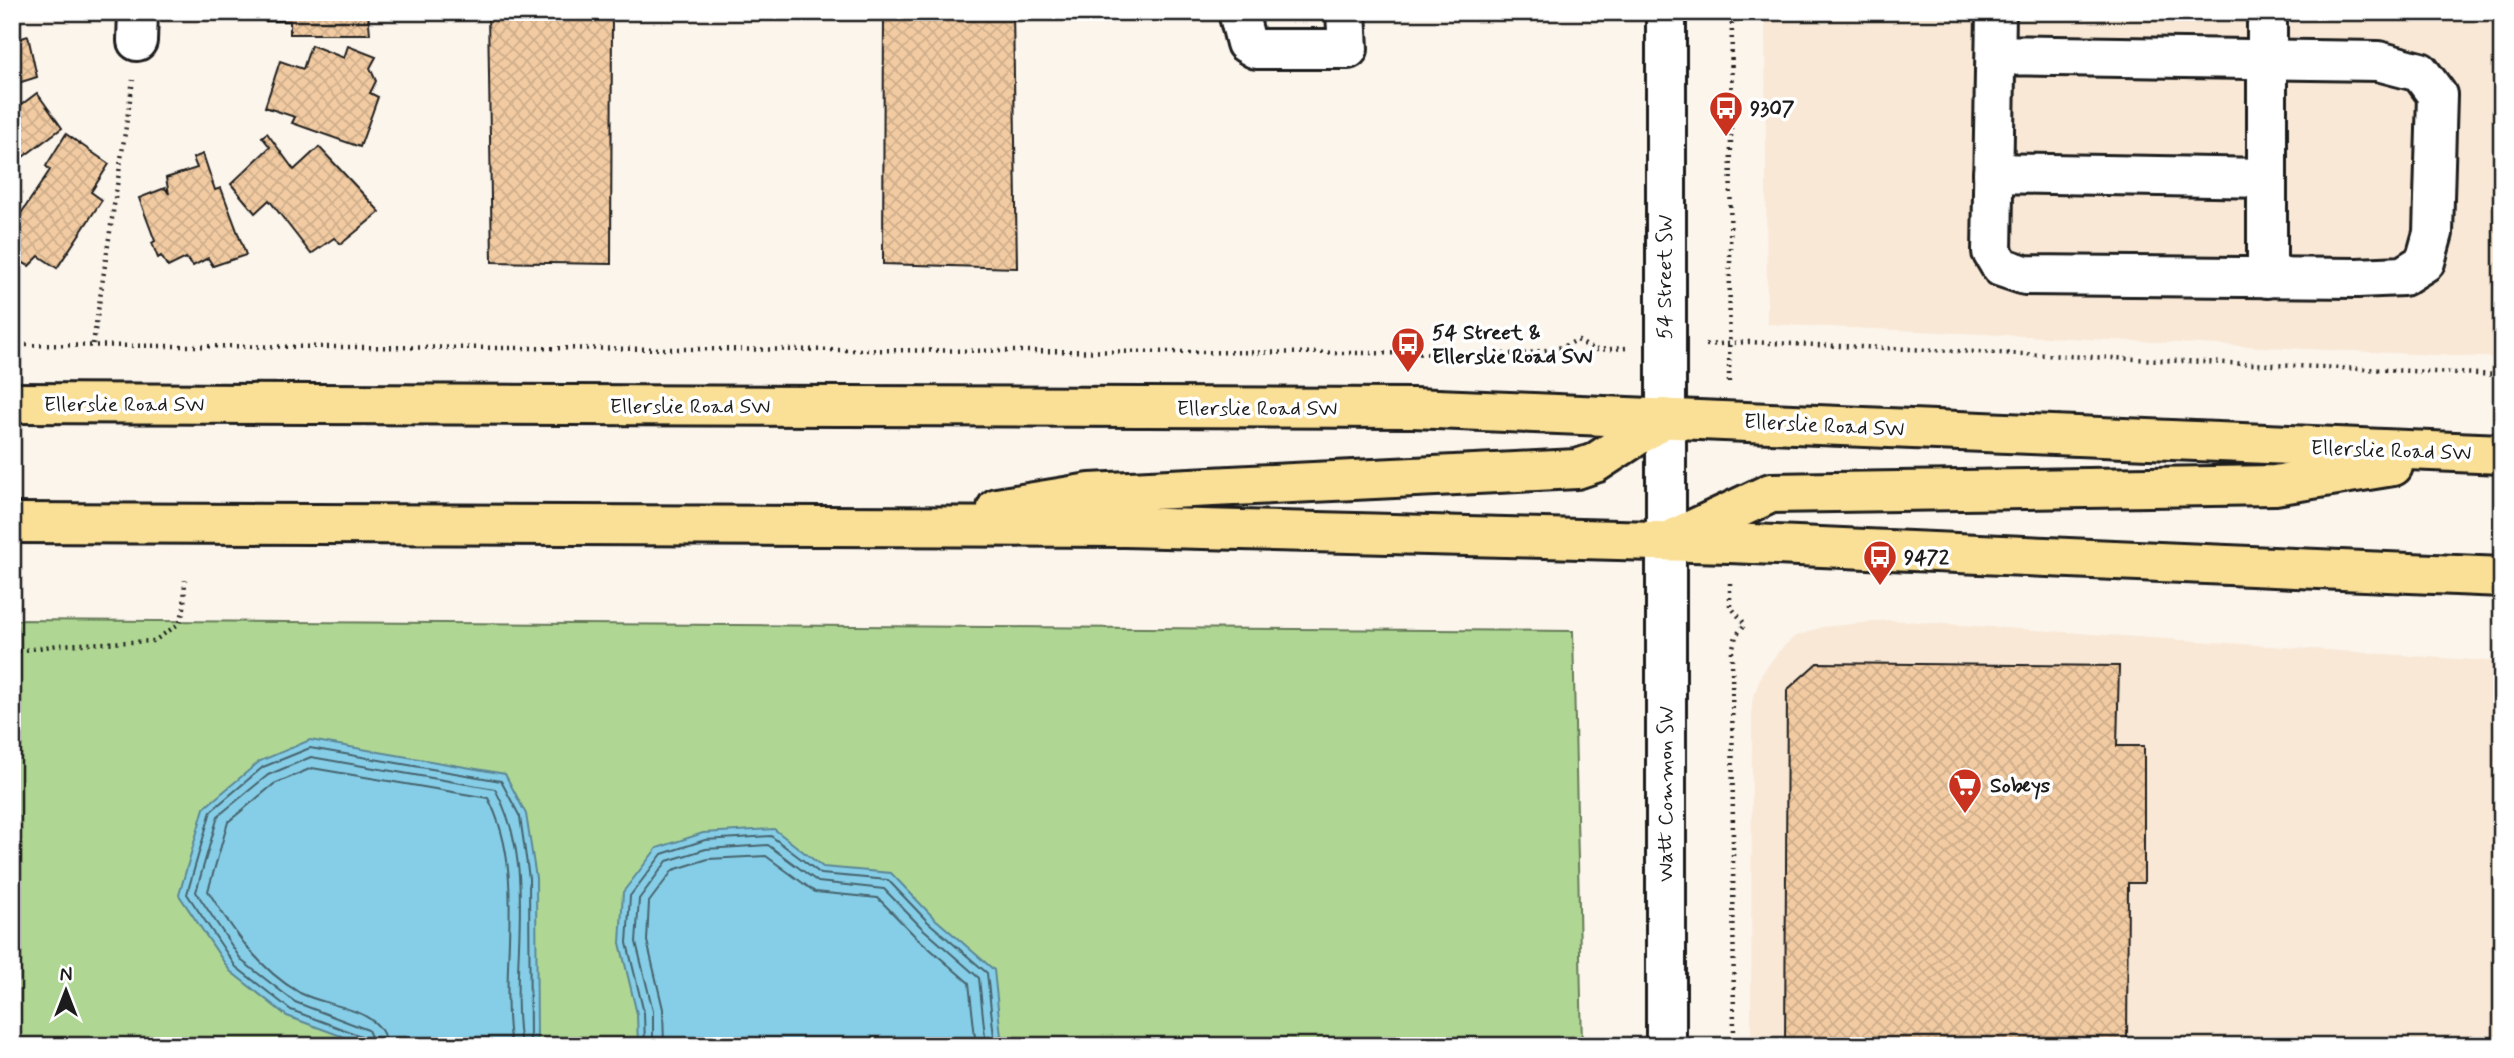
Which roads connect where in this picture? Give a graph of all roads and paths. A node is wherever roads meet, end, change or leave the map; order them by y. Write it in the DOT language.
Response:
graph roads {
  1 [pos="1238,12"];
  2 [pos="1346,12"];
  3 [pos="1666,12"];
  4 [pos="1732,12"];
  5 [pos="1996,12"];
  6 [pos="2267,12"];
  7 [pos="137,27"];
  8 [pos="1996,55"];
  9 [pos="2267,61"];
  10 [pos="1993,173"];
  11 [pos="2267,178"];
  12 [pos="2267,278"];
  13 [pos="93,344"];
  14 [pos="12,345"];
  15 [pos="1594,350"];
  16 [pos="2502,375"];
  17 [pos="12,403"];
  18 [pos="1664,418"];
  19 [pos="2487,454"];
  20 [pos="12,523"];
  21 [pos="884,526"];
  22 [pos="1665,541"];
  23 [pos="2502,570"];
  24 [pos="2461,575"];
  25 [pos="2502,577"];
  26 [pos="185,580"];
  27 [pos="1730,606"];
  28 [pos="12,652"];
  29 [pos="1666,1046"];
  30 [pos="1734,1046"];
  1 -- 2 [label="street"];
  3 -- 18 [label="street, 54 Street SW"];
  4 -- 16 [label="path"];
  5 -- 8 [label="street"];
  6 -- 9 [label="street"];
  7 -- 13 [label="path"];
  8 -- 9 [label="street"];
  8 -- 10 [label="street"];
  9 -- 11 [label="street"];
  9 -- 12 [label="street"];
  10 -- 11 [label="street"];
  10 -- 12 [label="street"];
  11 -- 12 [label="street"];
  13 -- 14 [label="path"];
  13 -- 15 [label="path"];
  17 -- 18 [label="main road, Ellerslie Road SW"];
  18 -- 19 [label="main road, Ellerslie Road SW"];
  18 -- 21 [label="main road"];
  18 -- 22 [label="street, 54 Street SW"];
  19 -- 22 [label="main road"];
  20 -- 21 [label="main road"];
  21 -- 22 [label="main road"];
  22 -- 24 [label="main road"];
  22 -- 29 [label="street, Watt Common SW"];
  23 -- 24 [label="main road"];
  24 -- 25 [label="main road"];
  26 -- 28 [label="path"];
  27 -- 30 [label="path"];
}
